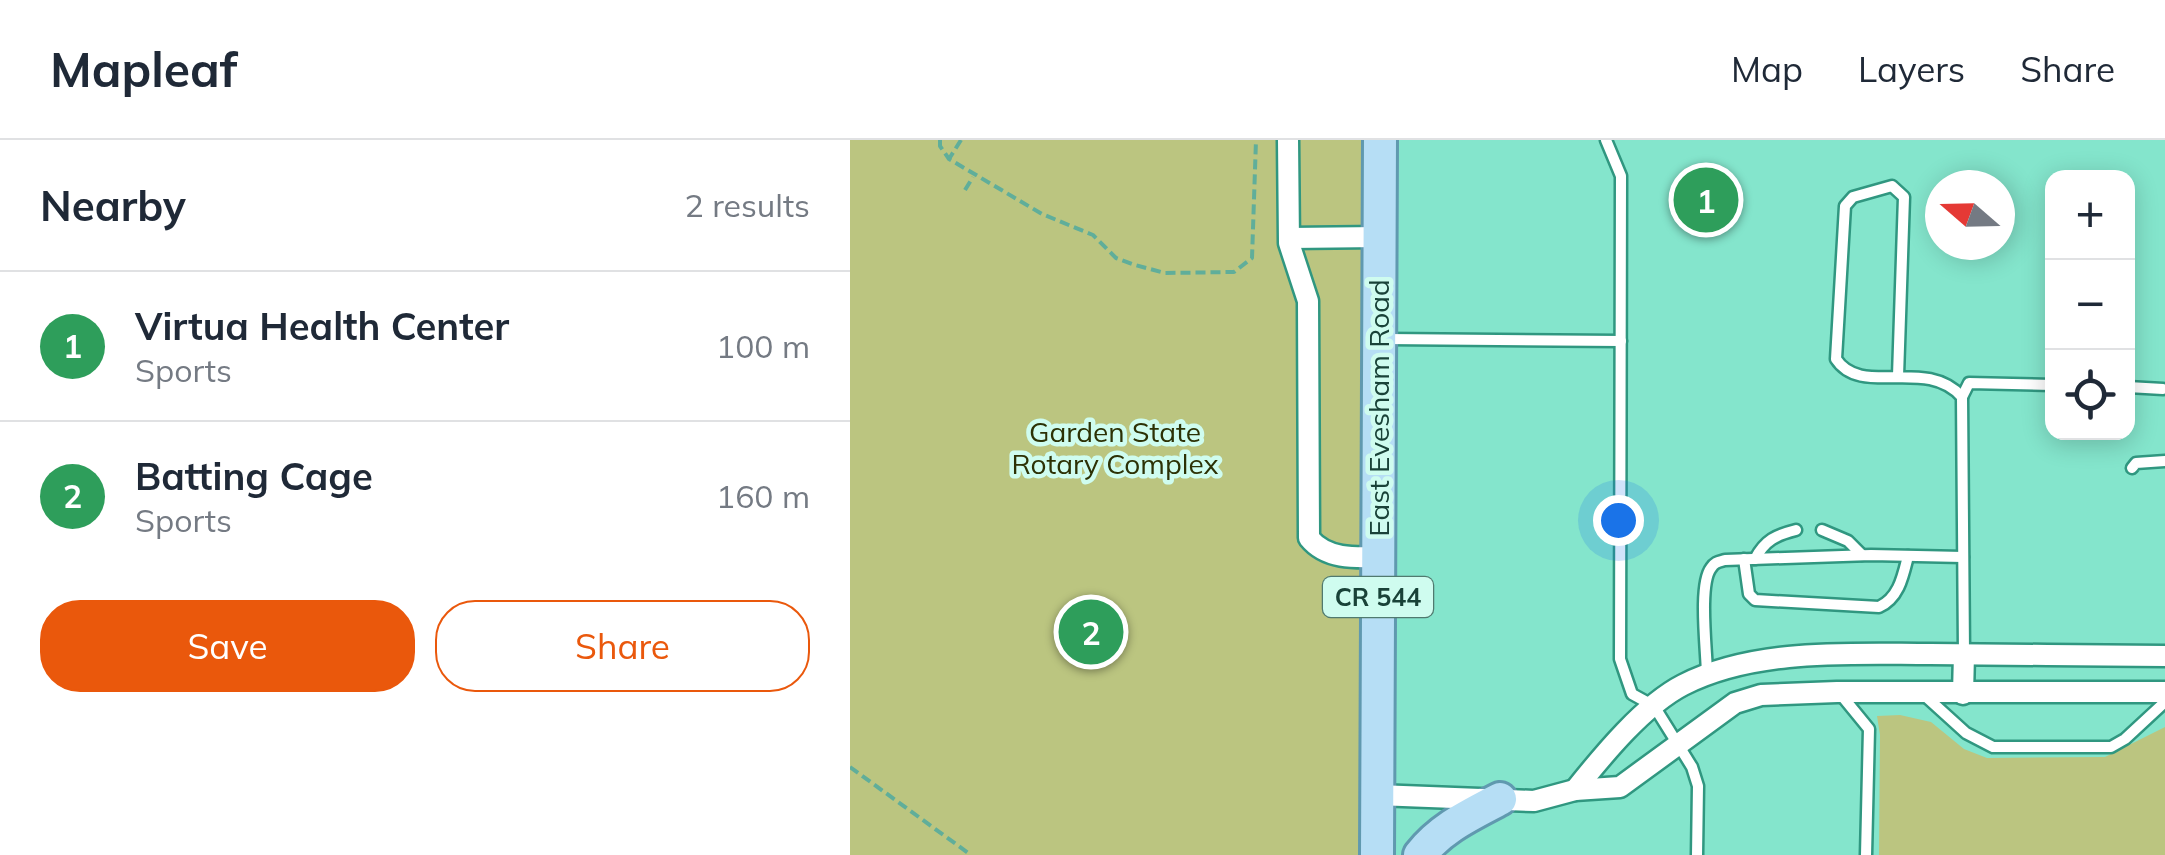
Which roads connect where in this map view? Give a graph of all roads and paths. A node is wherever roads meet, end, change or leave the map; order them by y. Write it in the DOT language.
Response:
graph roads {
  1 [pos="940,140"];
  2 [pos="961,140"];
  3 [pos="1256,140"];
  4 [pos="1288,140"];
  5 [pos="1380,140"];
  6 [pos="1606,140"];
  7 [pos="950,159"];
  8 [pos="974,175"];
  9 [pos="965,190"];
  10 [pos="1290,238"];
  11 [pos="1380,238"];
  12 [pos="1380,338"];
  13 [pos="1621,341"];
  14 [pos="1898,376"];
  15 [pos="2045,384"];
  16 [pos="2135,388"];
  17 [pos="2163,389"];
  18 [pos="1962,397"];
  19 [pos="2165,461"];
  20 [pos="2132,468"];
  21 [pos="1796,530"];
  22 [pos="1822,530"];
  23 [pos="1862,555"];
  24 [pos="1908,556"];
  25 [pos="1378,557"];
  26 [pos="1964,557"];
  27 [pos="1750,559"];
  28 [pos="1964,654"];
  29 [pos="2165,656"];
  30 [pos="1708,676"];
  31 [pos="1837,692"];
  32 [pos="2165,692"];
  33 [pos="1922,693"];
  34 [pos="1963,694"];
  35 [pos="2165,702"];
  36 [pos="1654,706"];
  37 [pos="1677,743"];
  38 [pos="850,767"];
  39 [pos="1575,790"];
  40 [pos="1377,795"];
  41 [pos="1500,800"];
  42 [pos="971,855"];
  43 [pos="1377,855"];
  44 [pos="1420,855"];
  45 [pos="1696,855"];
  46 [pos="1866,855"];
  1 -- 7 [label="path"];
  2 -- 7 [label="path"];
  3 -- 8 [label="path"];
  4 -- 10 [label="street"];
  5 -- 11 [label="main road, East Evesham Road / CR 544"];
  6 -- 13 [label="lane"];
  7 -- 8 [label="path"];
  8 -- 9 [label="path"];
  10 -- 11 [label="street"];
  10 -- 25 [label="street"];
  11 -- 12 [label="main road, East Evesham Road / CR 544"];
  12 -- 13 [label="lane"];
  12 -- 25 [label="main road, East Evesham Road / CR 544"];
  13 -- 36 [label="lane"];
  14 -- 14 [label="lane"];
  14 -- 18 [label="lane"];
  15 -- 18 [label="lane"];
  16 -- 17 [label="lane"];
  18 -- 26 [label="lane"];
  19 -- 20 [label="lane"];
  21 -- 27 [label="lane"];
  22 -- 23 [label="lane"];
  23 -- 24 [label="lane"];
  23 -- 27 [label="lane"];
  24 -- 26 [label="lane"];
  24 -- 27 [label="lane"];
  25 -- 40 [label="main road, East Evesham Road / CR 544"];
  26 -- 28 [label="lane"];
  27 -- 30 [label="lane"];
  28 -- 29 [label="street"];
  28 -- 30 [label="street"];
  28 -- 34 [label="street"];
  30 -- 36 [label="street"];
  31 -- 33 [label="street"];
  31 -- 37 [label="street"];
  31 -- 46 [label="lane"];
  32 -- 34 [label="street"];
  33 -- 34 [label="street"];
  33 -- 35 [label="lane"];
  36 -- 37 [label="lane"];
  36 -- 39 [label="street"];
  37 -- 39 [label="street"];
  37 -- 45 [label="lane"];
  38 -- 42 [label="path"];
  39 -- 41 [label="street"];
  40 -- 41 [label="street"];
  40 -- 43 [label="main road, East Evesham Road / CR 544"];
  41 -- 44 [label="main road"];
}
